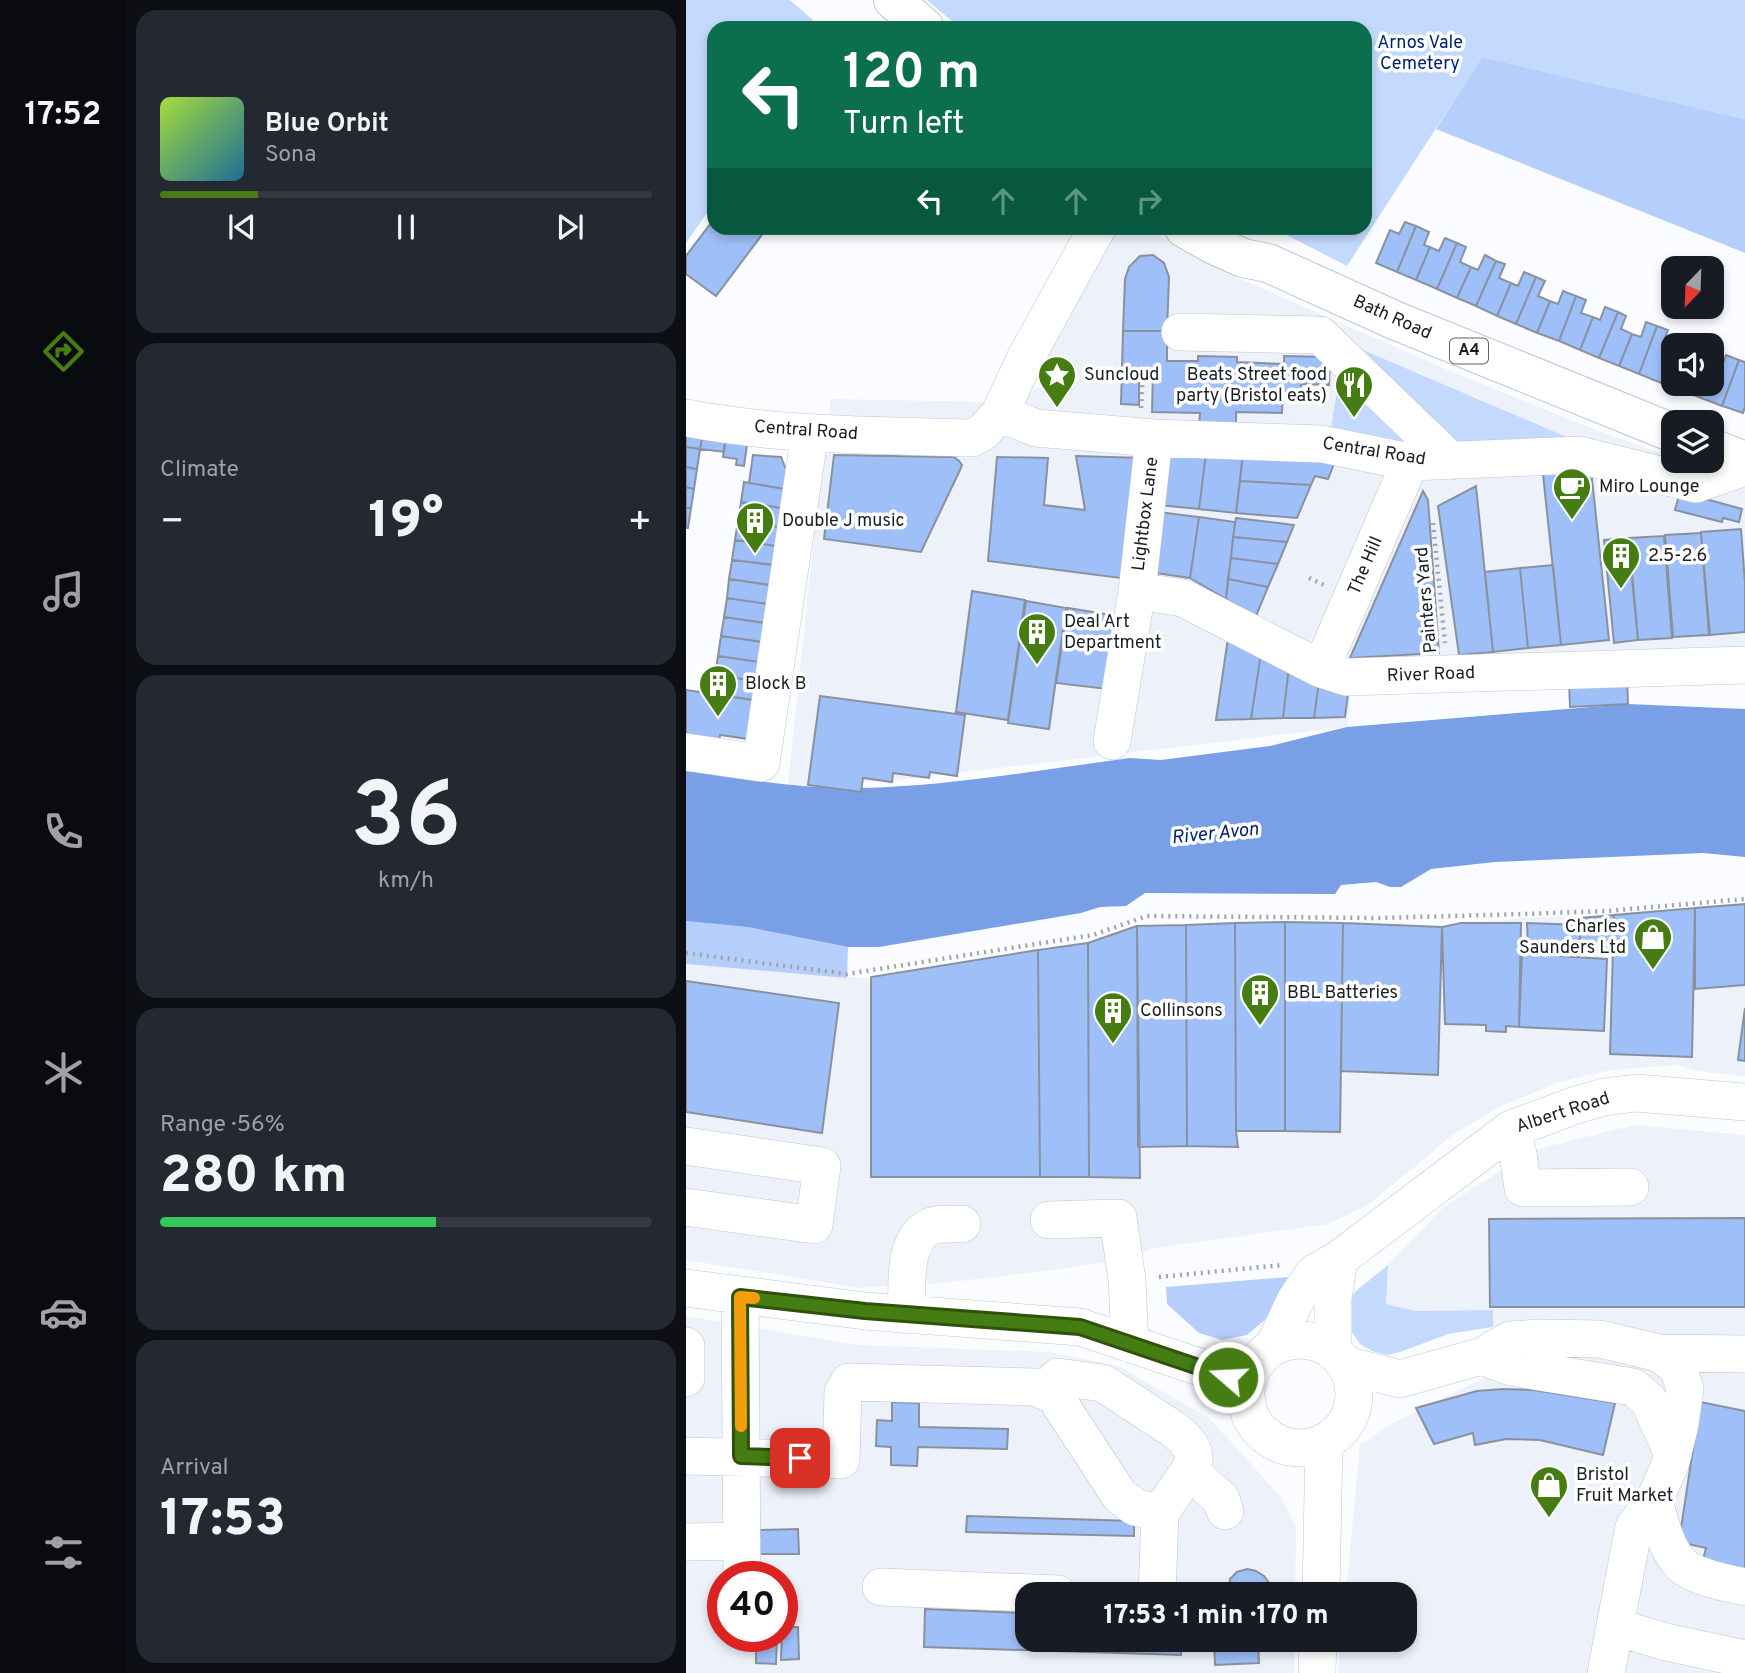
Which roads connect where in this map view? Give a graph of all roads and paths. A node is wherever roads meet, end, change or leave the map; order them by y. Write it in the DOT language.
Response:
graph roads {
  1 [pos="892,0"];
  2 [pos="917,21"];
  3 [pos="1093,235"];
  4 [pos="1196,235"];
  5 [pos="1246,235"];
  6 [pos="1268,263"];
  7 [pos="1180,332"];
  8 [pos="1000,413"];
  9 [pos="686,418"];
  10 [pos="1661,428"];
  11 [pos="810,432"];
  12 [pos="1154,438"];
  13 [pos="1724,453"];
  14 [pos="1451,461"];
  15 [pos="1745,461"];
  16 [pos="1410,462"];
  17 [pos="1745,467"];
  18 [pos="1433,523"];
  19 [pos="1309,578"];
  20 [pos="1322,584"];
  21 [pos="1137,591"];
  22 [pos="1745,664"];
  23 [pos="1321,669"];
  24 [pos="1448,675"];
  25 [pos="1112,741"];
  26 [pos="686,752"];
  27 [pos="1745,899"];
  28 [pos="686,953"];
  29 [pos="1745,1102"];
  30 [pos="1511,1129"];
  31 [pos="686,1146"];
  32 [pos="1630,1187"];
  33 [pos="686,1207"];
  34 [pos="1049,1220"];
  35 [pos="962,1224"];
  36 [pos="1339,1259"];
  37 [pos="1286,1264"];
  38 [pos="1127,1280"];
  39 [pos="686,1288"];
  40 [pos="740,1297"];
  41 [pos="907,1315"];
  42 [pos="1130,1344"];
  43 [pos="686,1346"];
  44 [pos="1274,1346"];
  45 [pos="1659,1353"];
  46 [pos="1745,1354"];
  47 [pos="1482,1356"];
  48 [pos="1340,1357"];
  49 [pos="686,1378"];
  50 [pos="1400,1379"];
  51 [pos="1247,1383"];
  52 [pos="1045,1390"];
  53 [pos="1335,1433"];
  54 [pos="1275,1442"];
  55 [pos="1673,1454"];
  56 [pos="686,1456"];
  57 [pos="741,1456"];
  58 [pos="1189,1471"];
  59 [pos="1654,1501"];
  60 [pos="1225,1511"];
  61 [pos="1160,1513"];
  62 [pos="1322,1529"];
  63 [pos="686,1542"];
  64 [pos="742,1559"];
  65 [pos="1157,1582"];
  66 [pos="1321,1582"];
  67 [pos="880,1587"];
  68 [pos="1745,1587"];
  69 [pos="1015,1592"];
  70 [pos="1615,1627"];
  71 [pos="1318,1652"];
  72 [pos="1745,1659"];
  73 [pos="1317,1673"];
  74 [pos="1605,1673"];
  1 -- 2 [label="highway"];
  3 -- 8 [label="street, Central Road"];
  4 -- 6 [label="highway, Bath Road / A4"];
  5 -- 6 [label="highway, Bath Road / A4"];
  6 -- 10 [label="highway, Bath Road / A4"];
  7 -- 14 [label="street"];
  8 -- 11 [label="street, Central Road"];
  8 -- 12 [label="street, Central Road"];
  9 -- 11 [label="street, Central Road"];
  11 -- 26 [label="street"];
  12 -- 16 [label="street, Central Road"];
  12 -- 21 [label="street, Lightbox Lane"];
  13 -- 15 [label="highway"];
  14 -- 16 [label="street, Central Road"];
  14 -- 17 [label="street, Central Road"];
  16 -- 23 [label="street, The Hill"];
  18 -- 24 [label="path, Painters Yard"];
  19 -- 20 [label="path"];
  21 -- 23 [label="street, River Road"];
  21 -- 25 [label="street, Lightbox Lane"];
  22 -- 24 [label="street, River Road"];
  23 -- 24 [label="street, River Road"];
  27 -- 28 [label="path"];
  29 -- 30 [label="street, Albert Road"];
  30 -- 32 [label="street"];
  30 -- 36 [label="street, Albert Road"];
  31 -- 33 [label="street"];
  34 -- 38 [label="street"];
  35 -- 41 [label="street"];
  36 -- 44 [label="street, Albert Road"];
  36 -- 48 [label="street"];
  37 -- 38 [label="path"];
  38 -- 42 [label="street"];
  39 -- 40 [label="street"];
  40 -- 41 [label="street"];
  40 -- 57 [label="street"];
  41 -- 42 [label="street"];
  42 -- 51 [label="street"];
  43 -- 49 [label="street"];
  44 -- 48 [label="street"];
  44 -- 51 [label="street, Albert Road"];
  45 -- 46 [label="street"];
  45 -- 47 [label="street"];
  45 -- 55 [label="street"];
  47 -- 50 [label="street"];
  47 -- 55 [label="street"];
  48 -- 50 [label="street"];
  48 -- 53 [label="street"];
  50 -- 53 [label="street"];
  51 -- 54 [label="street"];
  52 -- 57 [label="street"];
  52 -- 58 [label="street"];
  52 -- 61 [label="street"];
  53 -- 54 [label="street"];
  53 -- 62 [label="street"];
  54 -- 62 [label="street"];
  55 -- 59 [label="street"];
  56 -- 57 [label="street"];
  57 -- 64 [label="street"];
  58 -- 60 [label="street"];
  58 -- 61 [label="street"];
  59 -- 68 [label="street"];
  59 -- 70 [label="street"];
  61 -- 65 [label="street"];
  62 -- 66 [label="street"];
  63 -- 64 [label="street"];
  67 -- 69 [label="street"];
  70 -- 72 [label="street"];
  70 -- 74 [label="street"];
  71 -- 73 [label="street"];
}
